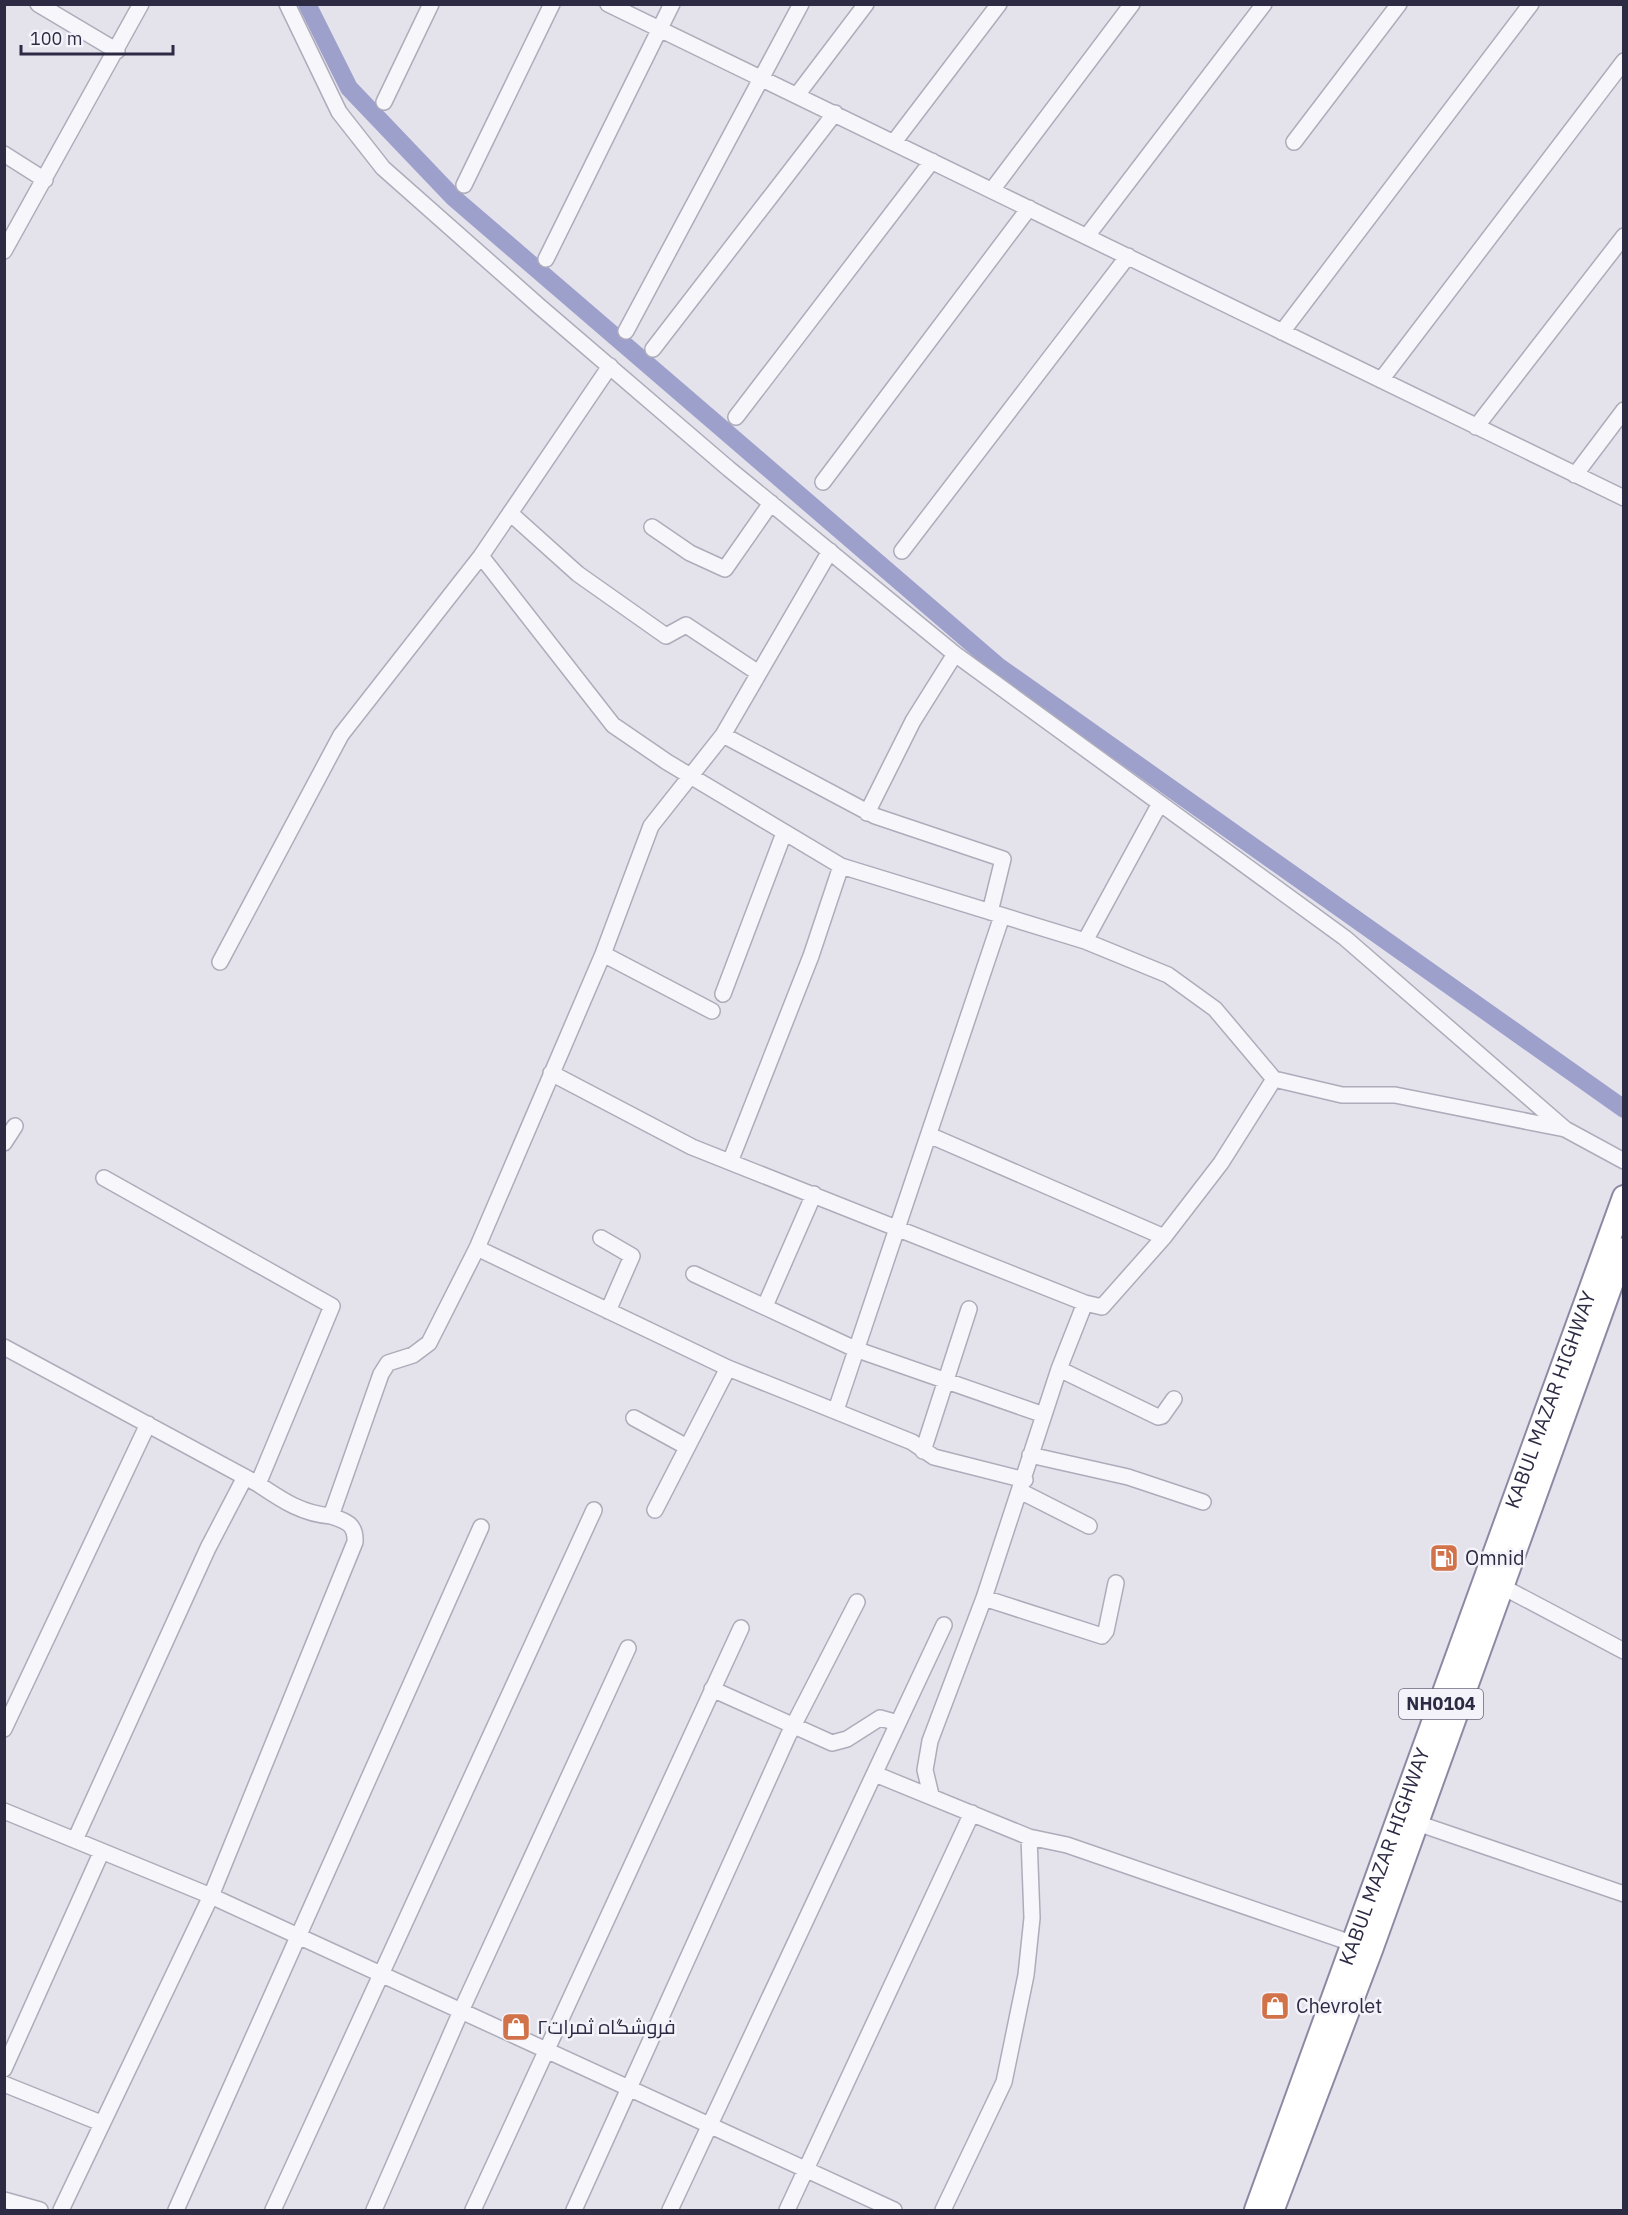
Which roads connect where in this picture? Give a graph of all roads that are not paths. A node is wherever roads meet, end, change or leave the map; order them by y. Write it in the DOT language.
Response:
graph roads {
  1 [pos="38,4"];
  2 [pos="141,4"];
  3 [pos="287,4"];
  4 [pos="431,4"];
  5 [pos="552,4"];
  6 [pos="608,4"];
  7 [pos="672,4"];
  8 [pos="801,4"];
  9 [pos="866,4"];
  10 [pos="999,4"];
  11 [pos="1132,4"];
  12 [pos="1263,4"];
  13 [pos="1399,4"];
  14 [pos="1531,4"];
  15 [pos="661,28"];
  16 [pos="117,51"];
  17 [pos="1623,61"];
  18 [pos="763,78"];
  19 [pos="797,95"];
  20 [pos="384,102"];
  21 [pos="835,113"];
  22 [pos="894,142"];
  23 [pos="1294,142"];
  24 [pos="4,154"];
  25 [pos="932,161"];
  26 [pos="45,180"];
  27 [pos="464,185"];
  28 [pos="992,190"];
  29 [pos="1029,208"];
  30 [pos="1087,236"];
  31 [pos="1623,236"];
  32 [pos="4,251"];
  33 [pos="1128,256"];
  34 [pos="546,259"];
  35 [pos="626,331"];
  36 [pos="1282,332"];
  37 [pos="653,350"];
  38 [pos="610,366"];
  39 [pos="1381,380"];
  40 [pos="1623,410"];
  41 [pos="736,417"];
  42 [pos="1476,427"];
  43 [pos="1575,474"];
  44 [pos="823,482"];
  45 [pos="1623,498"];
  46 [pos="771,503"];
  47 [pos="510,513"];
  48 [pos="652,527"];
  49 [pos="830,551"];
  50 [pos="903,551"];
  51 [pos="481,556"];
  52 [pos="955,654"];
  53 [pos="757,672"];
  54 [pos="723,735"];
  55 [pos="691,776"];
  56 [pos="1160,805"];
  57 [pos="867,813"];
  58 [pos="784,833"];
  59 [pos="841,866"];
  60 [pos="996,914"];
  61 [pos="1085,941"];
  62 [pos="603,954"];
  63 [pos="220,962"];
  64 [pos="723,994"];
  65 [pos="712,1011"];
  66 [pos="551,1073"];
  67 [pos="1274,1079"];
  68 [pos="15,1126"];
  69 [pos="1565,1129"];
  70 [pos="929,1135"];
  71 [pos="4,1143"];
  72 [pos="1623,1161"];
  73 [pos="730,1162"];
  74 [pos="104,1178"];
  75 [pos="814,1194"];
  76 [pos="1623,1197"];
  77 [pos="898,1227"];
  78 [pos="1164,1237"];
  79 [pos="601,1238"];
  80 [pos="477,1248"];
  81 [pos="1623,1249"];
  82 [pos="694,1274"];
  83 [pos="1085,1303"];
  84 [pos="765,1306"];
  85 [pos="969,1309"];
  86 [pos="608,1311"];
  87 [pos="4,1347"];
  88 [pos="855,1349"];
  89 [pos="728,1368"];
  90 [pos="1059,1369"];
  91 [pos="944,1382"];
  92 [pos="1174,1399"];
  93 [pos="836,1410"];
  94 [pos="1044,1415"];
  95 [pos="634,1418"];
  96 [pos="148,1425"];
  97 [pos="687,1447"];
  98 [pos="923,1451"];
  99 [pos="1030,1455"];
  100 [pos="251,1481"];
  101 [pos="1022,1485"];
  102 [pos="1203,1502"];
  103 [pos="594,1510"];
  104 [pos="655,1510"];
  105 [pos="331,1516"];
  106 [pos="1089,1526"];
  107 [pos="481,1527"];
  108 [pos="1116,1583"];
  109 [pos="1503,1587"];
  110 [pos="984,1598"];
  111 [pos="857,1602"];
  112 [pos="944,1625"];
  113 [pos="741,1628"];
  114 [pos="628,1648"];
  115 [pos="1623,1651"];
  116 [pos="712,1689"];
  117 [pos="898,1723"];
  118 [pos="793,1726"];
  119 [pos="4,1729"];
  120 [pos="875,1774"];
  121 [pos="930,1795"];
  122 [pos="5,1811"];
  123 [pos="972,1813"];
  124 [pos="1417,1823"];
  125 [pos="1029,1837"];
  126 [pos="75,1840"];
  127 [pos="101,1853"];
  128 [pos="1623,1894"];
  129 [pos="211,1896"];
  130 [pos="297,1936"];
  131 [pos="1362,1947"];
  132 [pos="380,1974"];
  133 [pos="461,2011"];
  134 [pos="545,2050"];
  135 [pos="4,2069"];
  136 [pos="4,2084"];
  137 [pos="627,2088"];
  138 [pos="101,2123"];
  139 [pos="710,2126"];
  140 [pos="806,2170"];
  141 [pos="4,2200"];
  142 [pos="40,2211"];
  143 [pos="61,2211"];
  144 [pos="176,2211"];
  145 [pos="273,2211"];
  146 [pos="374,2211"];
  147 [pos="473,2211"];
  148 [pos="574,2211"];
  149 [pos="670,2211"];
  150 [pos="787,2211"];
  151 [pos="894,2211"];
  152 [pos="943,2211"];
  153 [pos="1256,2211"];
  154 [pos="1273,2211"];
  1 -- 16 [label="street"];
  2 -- 16 [label="street"];
  3 -- 38 [label="street"];
  4 -- 20 [label="street"];
  5 -- 27 [label="street"];
  6 -- 15 [label="street"];
  7 -- 15 [label="street"];
  8 -- 18 [label="street"];
  9 -- 19 [label="street"];
  10 -- 22 [label="street"];
  11 -- 28 [label="street"];
  12 -- 30 [label="street"];
  13 -- 23 [label="street"];
  14 -- 36 [label="street"];
  15 -- 18 [label="street"];
  15 -- 34 [label="street"];
  16 -- 26 [label="street"];
  17 -- 39 [label="street"];
  18 -- 19 [label="street"];
  18 -- 35 [label="street"];
  19 -- 21 [label="street"];
  21 -- 22 [label="street"];
  21 -- 37 [label="street"];
  22 -- 25 [label="street"];
  24 -- 26 [label="street"];
  25 -- 28 [label="street"];
  25 -- 41 [label="street"];
  26 -- 32 [label="street"];
  28 -- 29 [label="street"];
  29 -- 30 [label="street"];
  29 -- 44 [label="street"];
  30 -- 33 [label="street"];
  31 -- 42 [label="street"];
  33 -- 36 [label="street"];
  33 -- 50 [label="street"];
  36 -- 39 [label="street"];
  38 -- 46 [label="street"];
  38 -- 47 [label="street"];
  39 -- 42 [label="street"];
  40 -- 43 [label="street"];
  42 -- 43 [label="street"];
  43 -- 45 [label="street"];
  46 -- 48 [label="street"];
  46 -- 49 [label="street"];
  47 -- 51 [label="street"];
  47 -- 53 [label="street"];
  49 -- 52 [label="street"];
  49 -- 53 [label="street"];
  51 -- 55 [label="street"];
  51 -- 63 [label="street"];
  52 -- 56 [label="street"];
  52 -- 57 [label="street"];
  53 -- 54 [label="street"];
  54 -- 55 [label="street"];
  54 -- 57 [label="street"];
  55 -- 58 [label="street"];
  55 -- 62 [label="street"];
  56 -- 61 [label="street"];
  56 -- 69 [label="street"];
  57 -- 60 [label="street"];
  58 -- 59 [label="street"];
  58 -- 64 [label="street"];
  59 -- 60 [label="street"];
  59 -- 73 [label="street"];
  60 -- 61 [label="street"];
  60 -- 70 [label="street"];
  61 -- 67 [label="street"];
  62 -- 65 [label="street"];
  62 -- 66 [label="street"];
  66 -- 73 [label="street"];
  66 -- 80 [label="street"];
  67 -- 69 [label="street"];
  67 -- 78 [label="street"];
  68 -- 71 [label="street"];
  69 -- 72 [label="street"];
  70 -- 77 [label="street"];
  70 -- 78 [label="street"];
  73 -- 75 [label="street"];
  74 -- 100 [label="street"];
  75 -- 77 [label="street"];
  75 -- 84 [label="street"];
  76 -- 131 [label="highway, KABUL MAZAR HIGHWAY / NH0104"];
  77 -- 83 [label="street"];
  77 -- 88 [label="street"];
  78 -- 83 [label="street"];
  79 -- 86 [label="street"];
  80 -- 86 [label="street"];
  80 -- 105 [label="street"];
  81 -- 109 [label="highway, KABUL MAZAR HIGHWAY / NH0104"];
  82 -- 84 [label="street"];
  83 -- 90 [label="street"];
  84 -- 88 [label="street"];
  85 -- 91 [label="street"];
  86 -- 89 [label="street"];
  87 -- 96 [label="street"];
  88 -- 91 [label="street"];
  88 -- 93 [label="street"];
  89 -- 93 [label="street"];
  89 -- 97 [label="street"];
  90 -- 92 [label="street"];
  90 -- 94 [label="street"];
  91 -- 94 [label="street"];
  91 -- 98 [label="street"];
  93 -- 98 [label="street"];
  94 -- 99 [label="street"];
  95 -- 97 [label="street"];
  96 -- 100 [label="street"];
  96 -- 119 [label="street"];
  97 -- 104 [label="street"];
  98 -- 101 [label="street"];
  99 -- 101 [label="street"];
  99 -- 102 [label="street"];
  100 -- 105 [label="street"];
  100 -- 126 [label="street"];
  101 -- 106 [label="street"];
  101 -- 110 [label="street"];
  103 -- 132 [label="street"];
  105 -- 129 [label="street"];
  107 -- 130 [label="street"];
  108 -- 110 [label="street"];
  109 -- 115 [label="street"];
  109 -- 124 [label="highway, KABUL MAZAR HIGHWAY / NH0104"];
  110 -- 121 [label="street"];
  111 -- 118 [label="street"];
  112 -- 117 [label="street"];
  113 -- 116 [label="street"];
  114 -- 133 [label="street"];
  116 -- 118 [label="street"];
  116 -- 134 [label="street"];
  117 -- 118 [label="street"];
  117 -- 120 [label="street"];
  118 -- 137 [label="street"];
  120 -- 121 [label="street"];
  120 -- 139 [label="street"];
  121 -- 123 [label="street"];
  122 -- 126 [label="street"];
  123 -- 125 [label="street"];
  123 -- 140 [label="street"];
  124 -- 128 [label="street"];
  124 -- 131 [label="highway, KABUL MAZAR HIGHWAY / NH0104"];
  125 -- 131 [label="street"];
  125 -- 152 [label="street"];
  126 -- 127 [label="street"];
  127 -- 129 [label="street"];
  127 -- 135 [label="street"];
  129 -- 130 [label="street"];
  129 -- 138 [label="street"];
  130 -- 132 [label="street"];
  130 -- 144 [label="street"];
  131 -- 153 [label="highway, KABUL MAZAR HIGHWAY / NH0104"];
  131 -- 154 [label="highway, KABUL MAZAR HIGHWAY / NH0104"];
  132 -- 133 [label="street"];
  132 -- 145 [label="street"];
  133 -- 134 [label="street"];
  133 -- 146 [label="street"];
  134 -- 137 [label="street"];
  134 -- 147 [label="street"];
  136 -- 138 [label="street"];
  137 -- 139 [label="street"];
  137 -- 148 [label="street"];
  138 -- 143 [label="street"];
  139 -- 140 [label="street"];
  139 -- 149 [label="street"];
  140 -- 150 [label="street"];
  140 -- 151 [label="street"];
  141 -- 142 [label="street"];
}
